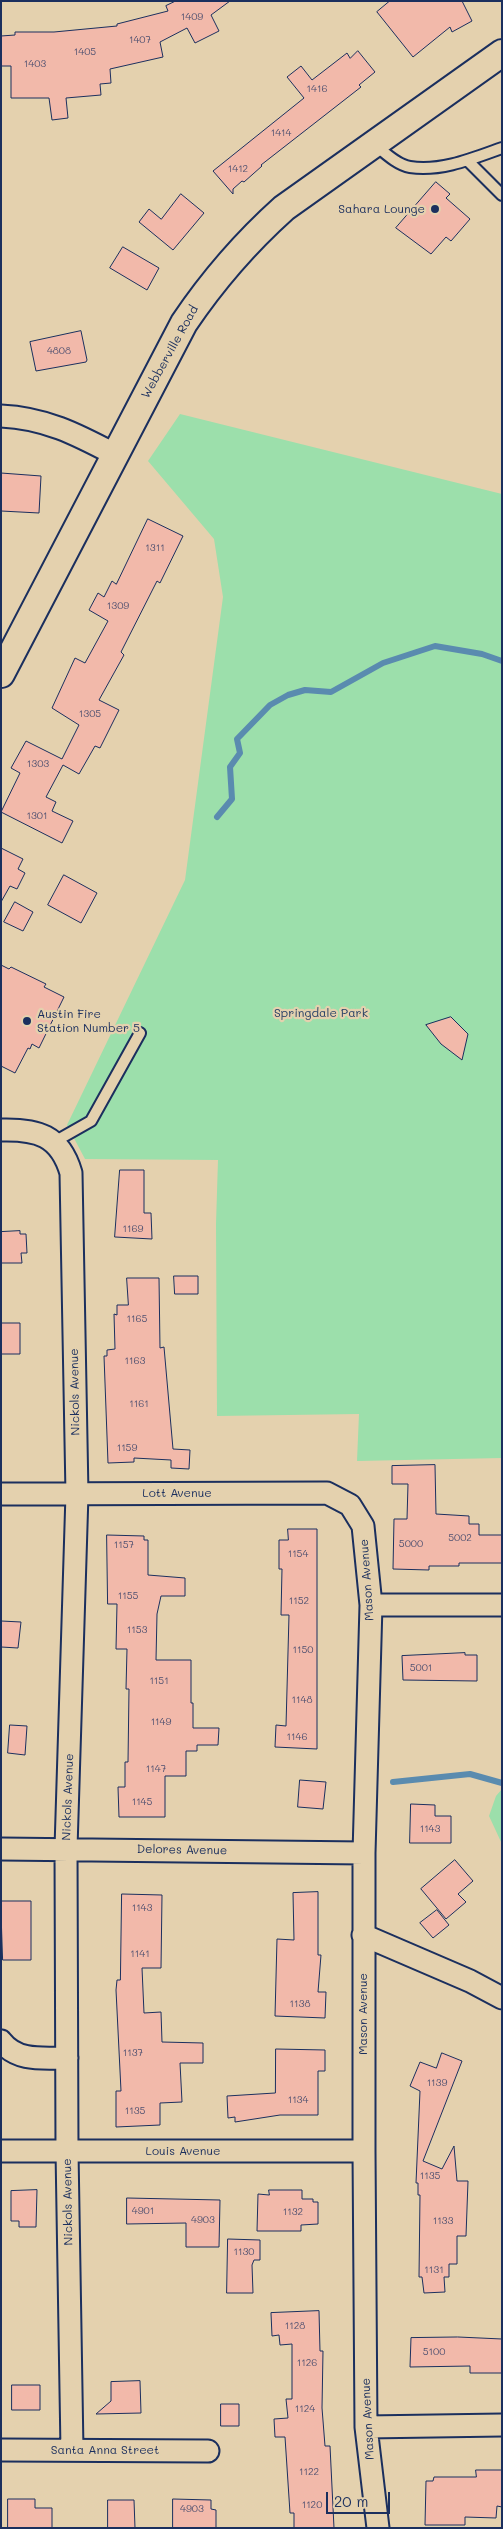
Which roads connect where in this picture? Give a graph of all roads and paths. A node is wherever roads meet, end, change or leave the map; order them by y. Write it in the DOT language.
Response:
graph roads {
  1 [pos="502,53"];
  2 [pos="373,144"];
  3 [pos="502,148"];
  4 [pos="468,161"];
  5 [pos="502,195"];
  6 [pos="1,416"];
  7 [pos="114,454"];
  8 [pos="1,674"];
  9 [pos="140,1033"];
  10 [pos="1,1130"];
  11 [pos="56,1144"];
  12 [pos="1,1494"];
  13 [pos="77,1494"];
  14 [pos="350,1505"];
  15 [pos="371,1605"];
  16 [pos="502,1605"];
  17 [pos="66,1848"];
  18 [pos="1,1849"];
  19 [pos="364,1853"];
  20 [pos="363,1935"];
  21 [pos="502,1998"];
  22 [pos="1,2041"];
  23 [pos="67,2058"];
  24 [pos="364,2150"];
  25 [pos="1,2151"];
  26 [pos="67,2151"];
  27 [pos="502,2425"];
  28 [pos="366,2427"];
  29 [pos="1,2450"];
  30 [pos="72,2450"];
  31 [pos="208,2450"];
  32 [pos="378,2528"];
  1 -- 2 [label="street, Webberville Road"];
  2 -- 4 [label="lane"];
  2 -- 7 [label="street, Webberville Road"];
  3 -- 4 [label="lane"];
  4 -- 5 [label="lane"];
  6 -- 7 [label="street"];
  7 -- 8 [label="street, Webberville Road"];
  9 -- 11 [label="lane"];
  10 -- 11 [label="street"];
  11 -- 13 [label="street, Nickols Avenue"];
  12 -- 13 [label="street, Lott Avenue"];
  13 -- 14 [label="street, Lott Avenue"];
  13 -- 17 [label="street, Nickols Avenue"];
  14 -- 15 [label="street, Mason Avenue"];
  15 -- 16 [label="street"];
  15 -- 19 [label="street, Mason Avenue"];
  17 -- 18 [label="street, Delores Avenue"];
  17 -- 19 [label="street, Delores Avenue"];
  17 -- 23 [label="street, Nickols Avenue"];
  19 -- 20 [label="street, Mason Avenue"];
  20 -- 21 [label="street"];
  20 -- 24 [label="street, Mason Avenue"];
  22 -- 23 [label="street"];
  23 -- 26 [label="street, Nickols Avenue"];
  24 -- 26 [label="street, Louis Avenue"];
  24 -- 28 [label="street, Mason Avenue"];
  25 -- 26 [label="street, Louis Avenue"];
  26 -- 30 [label="street, Nickols Avenue"];
  27 -- 28 [label="street"];
  28 -- 32 [label="street, Mason Avenue"];
  29 -- 30 [label="street, Santa Anna Street"];
  30 -- 31 [label="street, Santa Anna Street"];
}
